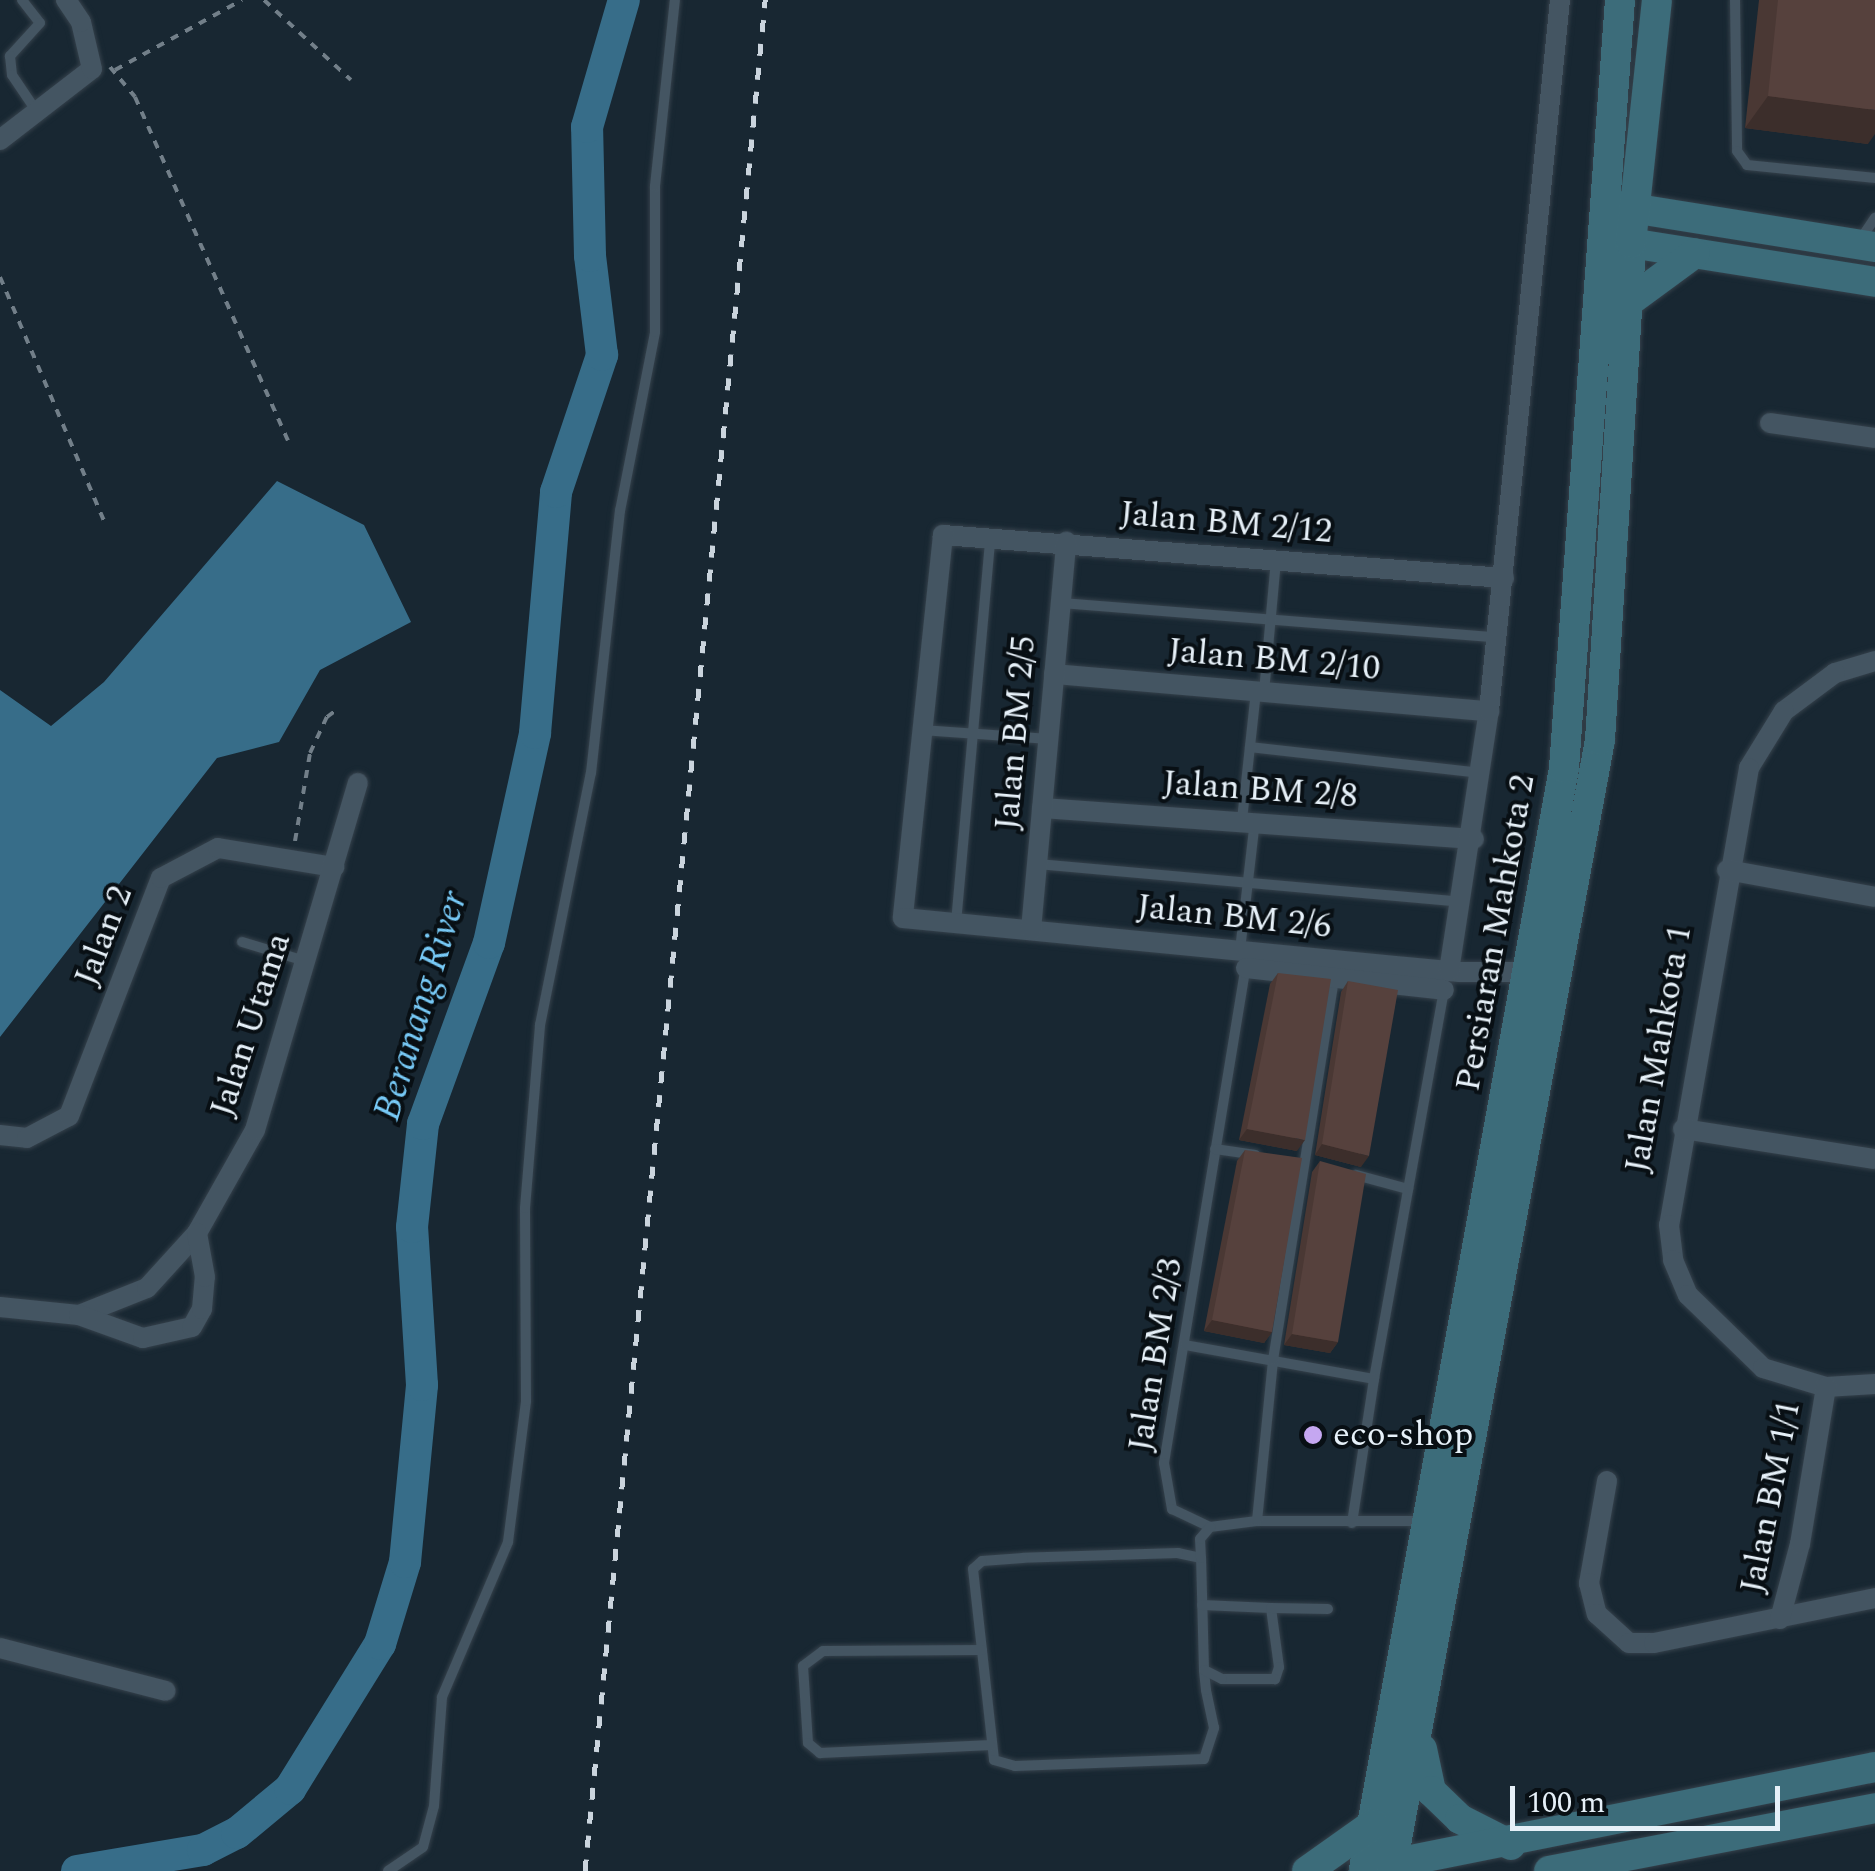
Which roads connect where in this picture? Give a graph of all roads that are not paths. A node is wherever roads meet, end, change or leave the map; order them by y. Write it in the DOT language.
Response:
graph roads {
  1 [pos="22,0"];
  2 [pos="66,0"];
  3 [pos="674,0"];
  4 [pos="1560,0"];
  5 [pos="1620,0"];
  6 [pos="1657,0"];
  7 [pos="1734,0"];
  8 [pos="37,113"];
  9 [pos="0,140"];
  10 [pos="1643,157"];
  11 [pos="1875,178"];
  12 [pos="1606,205"];
  13 [pos="1638,206"];
  14 [pos="1693,215"];
  15 [pos="1875,218"];
  16 [pos="1619,241"];
  17 [pos="1866,246"];
  18 [pos="1695,253"];
  19 [pos="1875,282"];
  20 [pos="1627,302"];
  21 [pos="1770,423"];
  22 [pos="1875,438"];
  23 [pos="990,538"];
  24 [pos="1066,542"];
  25 [pos="1276,559"];
  26 [pos="1504,578"];
  27 [pos="1060,603"];
  28 [pos="1270,619"];
  29 [pos="1497,638"];
  30 [pos="1875,661"];
  31 [pos="1054,674"];
  32 [pos="1260,692"];
  33 [pos="1489,711"];
  34 [pos="922,730"];
  35 [pos="977,734"];
  36 [pos="1048,739"];
  37 [pos="1250,747"];
  38 [pos="1482,774"];
  39 [pos="358,783"];
  40 [pos="1042,808"];
  41 [pos="1249,820"];
  42 [pos="1474,839"];
  43 [pos="1037,864"];
  44 [pos="334,867"];
  45 [pos="1727,870"];
  46 [pos="1248,883"];
  47 [pos="1875,898"];
  48 [pos="1462,902"];
  49 [pos="956,923"];
  50 [pos="1031,930"];
  51 [pos="242,942"];
  52 [pos="1245,956"];
  53 [pos="306,962"];
  54 [pos="1527,971"];
  55 [pos="1560,975"];
  56 [pos="1334,978"];
  57 [pos="1447,981"];
  58 [pos="1682,1129"];
  59 [pos="0,1136"];
  60 [pos="1214,1149"];
  61 [pos="1268,1157"];
  62 [pos="1286,1159"];
  63 [pos="1875,1159"];
  64 [pos="1304,1162"];
  65 [pos="1322,1166"];
  66 [pos="1339,1171"];
  67 [pos="1408,1189"];
  68 [pos="197,1232"];
  69 [pos="0,1307"];
  70 [pos="78,1315"];
  71 [pos="1185,1344"];
  72 [pos="1273,1360"];
  73 [pos="1374,1379"];
  74 [pos="1875,1384"];
  75 [pos="1826,1387"];
  76 [pos="1607,1481"];
  77 [pos="1256,1521"];
  78 [pos="1429,1521"];
  79 [pos="1352,1523"];
  80 [pos="1210,1527"];
  81 [pos="1201,1558"];
  82 [pos="1875,1598"];
  83 [pos="1202,1605"];
  84 [pos="1271,1608"];
  85 [pos="1328,1609"];
  86 [pos="1780,1619"];
  87 [pos="0,1648"];
  88 [pos="982,1650"];
  89 [pos="1204,1670"];
  90 [pos="166,1691"];
  91 [pos="1419,1737"];
  92 [pos="992,1745"];
  93 [pos="1875,1767"];
  94 [pos="1871,1813"];
  95 [pos="1372,1825"];
  96 [pos="1510,1845"];
  97 [pos="1374,1869"];
  98 [pos="1565,1870"];
  99 [pos="388,1871"];
  100 [pos="1307,1871"];
  1 -- 8 [label="lane"];
  2 -- 8 [label="street"];
  3 -- 99 [label="lane"];
  4 -- 26 [label="street"];
  5 -- 12 [label="main road, Persiaran Mahkota 2"];
  6 -- 10 [label="main road, Persiaran Mahkota 2"];
  7 -- 11 [label="lane"];
  8 -- 9 [label="street"];
  10 -- 13 [label="main road, Persiaran Mahkota 2"];
  10 -- 14 [label="main road"];
  12 -- 13 [label="main road"];
  12 -- 16 [label="main road, Persiaran Mahkota 2"];
  13 -- 14 [label="main road"];
  13 -- 16 [label="main road, Persiaran Mahkota 2"];
  14 -- 17 [label="main road"];
  15 -- 17 [label="lane"];
  16 -- 18 [label="main road"];
  16 -- 20 [label="main road, Persiaran Mahkota 2"];
  16 -- 54 [label="main road, Persiaran Mahkota 2"];
  18 -- 19 [label="main road"];
  18 -- 20 [label="main road"];
  20 -- 55 [label="main road, Persiaran Mahkota 2"];
  21 -- 22 [label="street"];
  23 -- 24 [label="street, Jalan BM 2/12"];
  23 -- 34 [label="street, Jalan BM 2/12"];
  23 -- 35 [label="lane"];
  24 -- 25 [label="street, Jalan BM 2/12"];
  24 -- 27 [label="street, Jalan BM 2/5"];
  25 -- 26 [label="street, Jalan BM 2/12"];
  25 -- 28 [label="lane, Jalan BM 2/3"];
  26 -- 29 [label="street"];
  27 -- 28 [label="lane"];
  27 -- 31 [label="street, Jalan BM 2/5"];
  28 -- 29 [label="lane"];
  28 -- 32 [label="lane, Jalan BM 2/3"];
  29 -- 33 [label="street"];
  30 -- 45 [label="street, Jalan Mahkota 1"];
  31 -- 32 [label="street, Jalan BM 2/10"];
  31 -- 36 [label="street, Jalan BM 2/5"];
  32 -- 33 [label="street, Jalan BM 2/10"];
  32 -- 37 [label="lane, Jalan BM 2/3"];
  33 -- 38 [label="street"];
  34 -- 35 [label="lane"];
  34 -- 49 [label="street, Jalan BM 2/6"];
  35 -- 36 [label="lane"];
  35 -- 49 [label="lane"];
  36 -- 40 [label="street, Jalan BM 2/5"];
  37 -- 38 [label="lane"];
  37 -- 41 [label="lane, Jalan BM 2/3"];
  38 -- 42 [label="street"];
  39 -- 44 [label="street, Jalan Utama"];
  40 -- 41 [label="street, Jalan BM 2/8"];
  40 -- 43 [label="street, Jalan BM 2/5"];
  41 -- 42 [label="street, Jalan BM 2/8"];
  41 -- 46 [label="lane, Jalan BM 2/3"];
  42 -- 48 [label="street"];
  43 -- 46 [label="lane"];
  43 -- 50 [label="street, Jalan BM 2/5"];
  44 -- 53 [label="street, Jalan Utama"];
  44 -- 59 [label="street, Jalan 2"];
  45 -- 47 [label="street"];
  45 -- 58 [label="street, Jalan Mahkota 1"];
  46 -- 48 [label="lane"];
  46 -- 52 [label="lane, Jalan BM 2/3"];
  48 -- 57 [label="street"];
  49 -- 50 [label="street, Jalan BM 2/6"];
  50 -- 52 [label="street, Jalan BM 2/6"];
  51 -- 53 [label="lane"];
  52 -- 56 [label="street"];
  52 -- 57 [label="street, Jalan BM 2/6"];
  52 -- 60 [label="lane, Jalan BM 2/3"];
  53 -- 68 [label="street, Jalan Utama"];
  54 -- 55 [label="street, Jalan BM 2/6"];
  54 -- 57 [label="street, Jalan BM 2/6"];
  54 -- 78 [label="main road, Persiaran Mahkota 2"];
  55 -- 91 [label="main road, Persiaran Mahkota 2"];
  56 -- 57 [label="street"];
  56 -- 64 [label="lane"];
  57 -- 67 [label="lane"];
  58 -- 63 [label="street"];
  58 -- 75 [label="street, Jalan Mahkota 1"];
  60 -- 61 [label="lane"];
  60 -- 71 [label="lane, Jalan BM 2/3"];
  62 -- 64 [label="lane"];
  64 -- 65 [label="lane"];
  64 -- 72 [label="lane"];
  66 -- 67 [label="lane"];
  67 -- 73 [label="lane"];
  68 -- 70 [label="street, Jalan Utama"];
  68 -- 70 [label="street"];
  69 -- 70 [label="street, Jalan Utama"];
  71 -- 72 [label="lane"];
  71 -- 80 [label="lane, Jalan BM 2/3"];
  72 -- 73 [label="lane"];
  72 -- 77 [label="lane"];
  73 -- 79 [label="lane"];
  74 -- 75 [label="street, Jalan Mahkota 1"];
  75 -- 86 [label="street, Jalan BM 1/1"];
  76 -- 86 [label="street, Jalan BM 1/1"];
  77 -- 79 [label="lane"];
  77 -- 80 [label="lane"];
  78 -- 79 [label="lane"];
  78 -- 95 [label="main road, Persiaran Mahkota 2"];
  80 -- 81 [label="lane"];
  81 -- 83 [label="lane"];
  81 -- 88 [label="lane"];
  82 -- 86 [label="street, Jalan BM 1/1"];
  83 -- 84 [label="lane"];
  83 -- 89 [label="lane"];
  84 -- 85 [label="lane"];
  84 -- 89 [label="lane"];
  87 -- 90 [label="street"];
  88 -- 92 [label="lane"];
  88 -- 92 [label="lane"];
  89 -- 92 [label="lane"];
  91 -- 96 [label="main road"];
  91 -- 97 [label="main road, Persiaran Mahkota 2"];
  93 -- 96 [label="main road"];
  94 -- 98 [label="main road"];
  95 -- 97 [label="main road, Persiaran Mahkota 2"];
  95 -- 100 [label="main road"];
  96 -- 97 [label="main road"];
}
